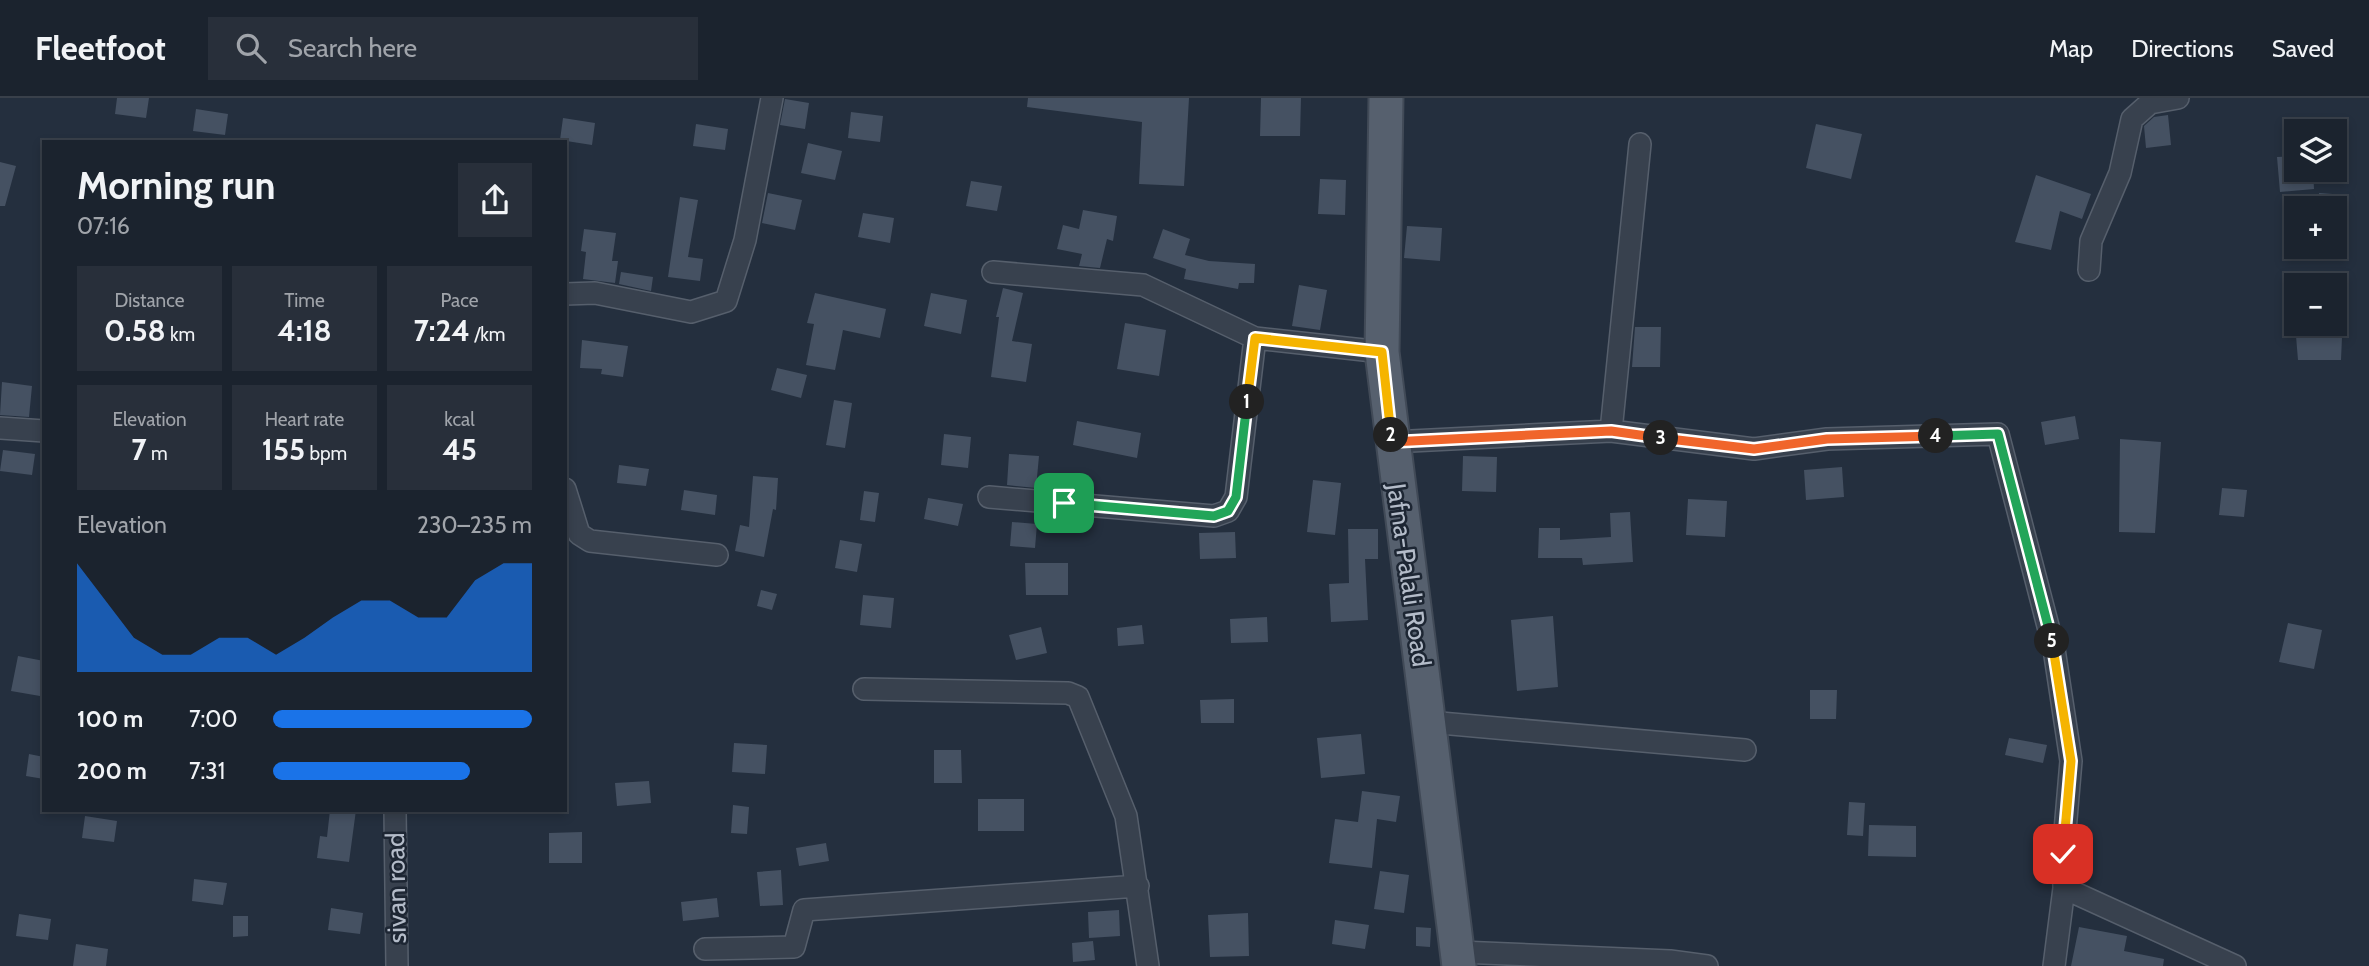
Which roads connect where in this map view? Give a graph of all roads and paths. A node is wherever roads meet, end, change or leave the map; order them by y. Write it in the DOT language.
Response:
graph roads {
  1 [pos="772,98"];
  2 [pos="1386,98"];
  3 [pos="2178,98"];
  4 [pos="1640,144"];
  5 [pos="2089,270"];
  6 [pos="993,272"];
  7 [pos="567,294"];
  8 [pos="1255,338"];
  9 [pos="1382,352"];
  10 [pos="0,428"];
  11 [pos="42,431"];
  12 [pos="1611,431"];
  13 [pos="1391,442"];
  14 [pos="567,495"];
  15 [pos="989,498"];
  16 [pos="717,555"];
  17 [pos="864,689"];
  18 [pos="1429,722"];
  19 [pos="1745,750"];
  20 [pos="394,812"];
  21 [pos="1138,886"];
  22 [pos="2064,888"];
  23 [pos="705,949"];
  24 [pos="1460,959"];
  25 [pos="397,966"];
  26 [pos="1148,966"];
  27 [pos="1707,966"];
  28 [pos="2054,966"];
  29 [pos="2235,966"];
  1 -- 7 [label="street"];
  2 -- 9 [label="main road, Jafna-Palali Road"];
  3 -- 5 [label="street"];
  4 -- 12 [label="street"];
  6 -- 8 [label="street"];
  8 -- 9 [label="street"];
  8 -- 15 [label="street"];
  9 -- 13 [label="main road, Jafna-Palali Road"];
  10 -- 11 [label="street"];
  12 -- 13 [label="street"];
  12 -- 22 [label="street"];
  13 -- 18 [label="main road, Jafna-Palali Road"];
  14 -- 16 [label="street"];
  17 -- 21 [label="street"];
  18 -- 19 [label="street"];
  18 -- 24 [label="main road, Jafna-Palali Road"];
  20 -- 25 [label="street, sivan road"];
  21 -- 23 [label="street"];
  21 -- 26 [label="street"];
  22 -- 28 [label="street"];
  22 -- 29 [label="street"];
  24 -- 27 [label="street"];
}
